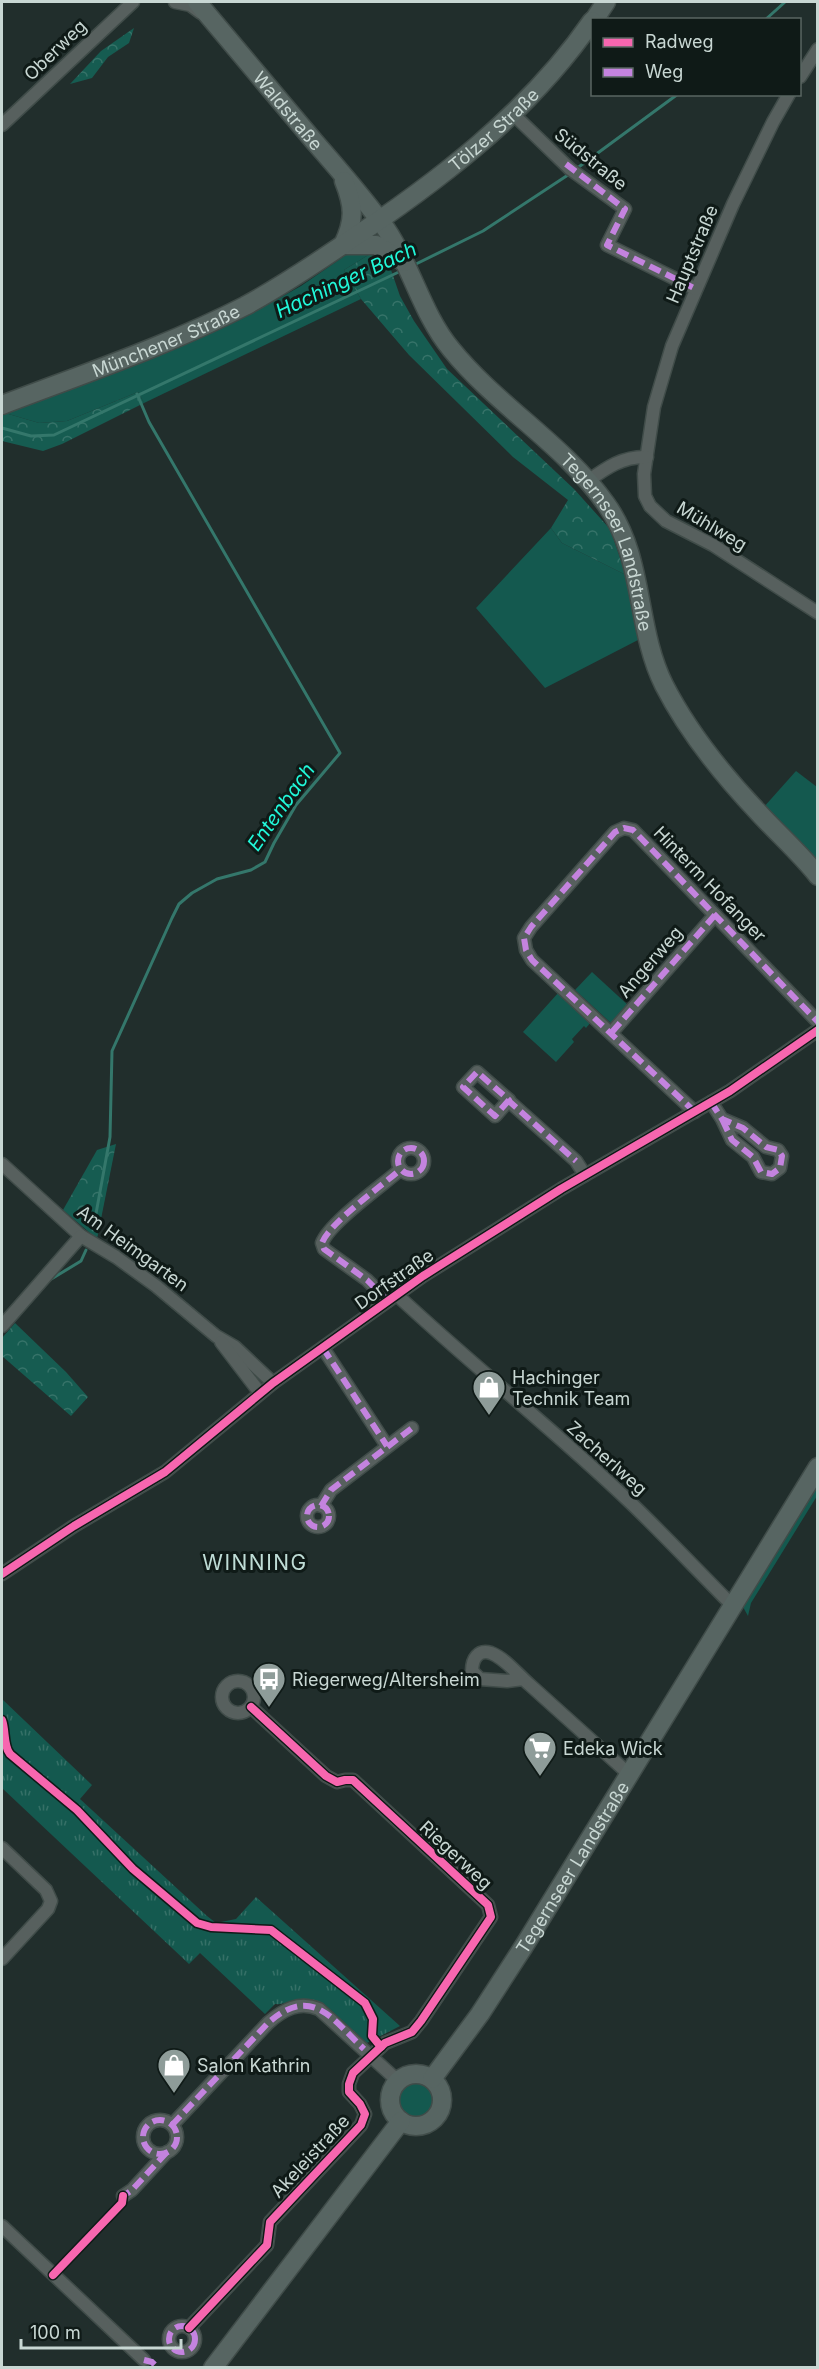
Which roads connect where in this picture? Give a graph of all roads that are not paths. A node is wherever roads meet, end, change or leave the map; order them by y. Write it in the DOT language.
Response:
graph roads {
  1 [pos="133,2"];
  2 [pos="175,2"];
  3 [pos="197,2"];
  4 [pos="606,2"];
  5 [pos="594,18"];
  6 [pos="591,23"];
  7 [pos="217,25"];
  8 [pos="818,49"];
  9 [pos="801,76"];
  10 [pos="788,96"];
  11 [pos="513,114"];
  12 [pos="2,125"];
  13 [pos="341,173"];
  14 [pos="404,202"];
  15 [pos="380,220"];
  16 [pos="343,245"];
  17 [pos="405,263"];
  18 [pos="696,289"];
  19 [pos="2,405"];
  20 [pos="650,436"];
  21 [pos="647,457"];
  22 [pos="588,481"];
  23 [pos="818,613"];
  24 [pos="818,876"];
  25 [pos="715,915"];
  26 [pos="818,1022"];
  27 [pos="818,1030"];
  28 [pos="612,1032"];
  29 [pos="509,1100"];
  30 [pos="711,1102"];
  31 [pos="695,1112"];
  32 [pos="722,1119"];
  33 [pos="2,1164"];
  34 [pos="401,1169"];
  35 [pos="585,1175"];
  36 [pos="81,1236"];
  37 [pos="393,1298"];
  38 [pos="2,1326"];
  39 [pos="216,1336"];
  40 [pos="323,1348"];
  41 [pos="273,1383"];
  42 [pos="260,1393"];
  43 [pos="412,1428"];
  44 [pos="387,1446"];
  45 [pos="818,1467"];
  46 [pos="321,1506"];
  47 [pos="2,1574"];
  48 [pos="733,1606"];
  49 [pos="523,1679"];
  50 [pos="251,1707"];
  51 [pos="630,1775"];
  52 [pos="2,1848"];
  53 [pos="2,1959"];
  54 [pos="372,2056"];
  55 [pos="432,2079"];
  56 [pos="398,2081"];
  57 [pos="401,2121"];
  58 [pos="172,2125"];
  59 [pos="167,2152"];
  60 [pos="123,2196"];
  61 [pos="2,2226"];
  62 [pos="189,2328"];
  63 [pos="144,2360"];
  64 [pos="213,2367"];
  1 -- 12 [label="street, Oberweg"];
  2 -- 7 [label="street"];
  3 -- 7 [label="main road, Waldstraße"];
  4 -- 5 [label="main road, Tölzer Straße"];
  6 -- 11 [label="main road, Tölzer Straße"];
  7 -- 13 [label="main road, Waldstraße"];
  8 -- 9 [label="street"];
  10 -- 18 [label="street, Hauptstraße"];
  11 -- 14 [label="main road, Tölzer Straße"];
  11 -- 18 [label="street, Südstraße"];
  13 -- 14 [label="main road"];
  13 -- 15 [label="main road, Waldstraße"];
  13 -- 16 [label="main road"];
  14 -- 15 [label="main road, Tölzer Straße"];
  15 -- 16 [label="main road, Münchener Straße"];
  15 -- 17 [label="main road, Tegernseer Landstraße"];
  16 -- 17 [label="main road"];
  16 -- 19 [label="main road, Münchener Straße"];
  17 -- 22 [label="main road, Tegernseer Landstraße"];
  18 -- 20 [label="street, Hauptstraße"];
  20 -- 21 [label="street, Mühlweg"];
  21 -- 22 [label="street"];
  21 -- 23 [label="street, Mühlweg"];
  22 -- 24 [label="main road, Tegernseer Landstraße"];
  25 -- 26 [label="street, Hinterm Hofanger"];
  25 -- 28 [label="street, Angerweg"];
  25 -- 28 [label="street, Hinterm Hofanger"];
  27 -- 30 [label="street, Dorfstraße"];
  28 -- 31 [label="street, Hinterm Hofanger"];
  29 -- 35 [label="street"];
  30 -- 31 [label="street, Dorfstraße"];
  30 -- 32 [label="street"];
  31 -- 35 [label="street, Dorfstraße"];
  32 -- 32 [label="street"];
  33 -- 36 [label="street, Am Heimgarten"];
  34 -- 37 [label="street, Zacherlweg"];
  35 -- 37 [label="street, Dorfstraße"];
  36 -- 38 [label="street"];
  36 -- 39 [label="street, Am Heimgarten"];
  37 -- 40 [label="street, Dorfstraße"];
  37 -- 48 [label="street, Zacherlweg"];
  39 -- 41 [label="street, Am Heimgarten"];
  39 -- 42 [label="street, Am Heimgarten"];
  40 -- 41 [label="street, Dorfstraße"];
  40 -- 44 [label="street"];
  41 -- 42 [label="street, Dorfstraße"];
  42 -- 47 [label="street, Dorfstraße"];
  43 -- 44 [label="street"];
  44 -- 46 [label="street"];
  45 -- 48 [label="main road, Tegernseer Landstraße"];
  48 -- 51 [label="main road, Tegernseer Landstraße"];
  49 -- 51 [label="street"];
  50 -- 54 [label="street, Riegerweg"];
  51 -- 55 [label="main road, Tegernseer Landstraße"];
  52 -- 53 [label="street"];
  54 -- 56 [label="street"];
  54 -- 58 [label="street"];
  54 -- 62 [label="street, Akeleistraße"];
  55 -- 56 [label="main road"];
  55 -- 57 [label="main road"];
  56 -- 57 [label="main road"];
  57 -- 64 [label="main road"];
  58 -- 59 [label="street"];
  58 -- 59 [label="street"];
  59 -- 60 [label="street"];
  61 -- 63 [label="street"];
}
